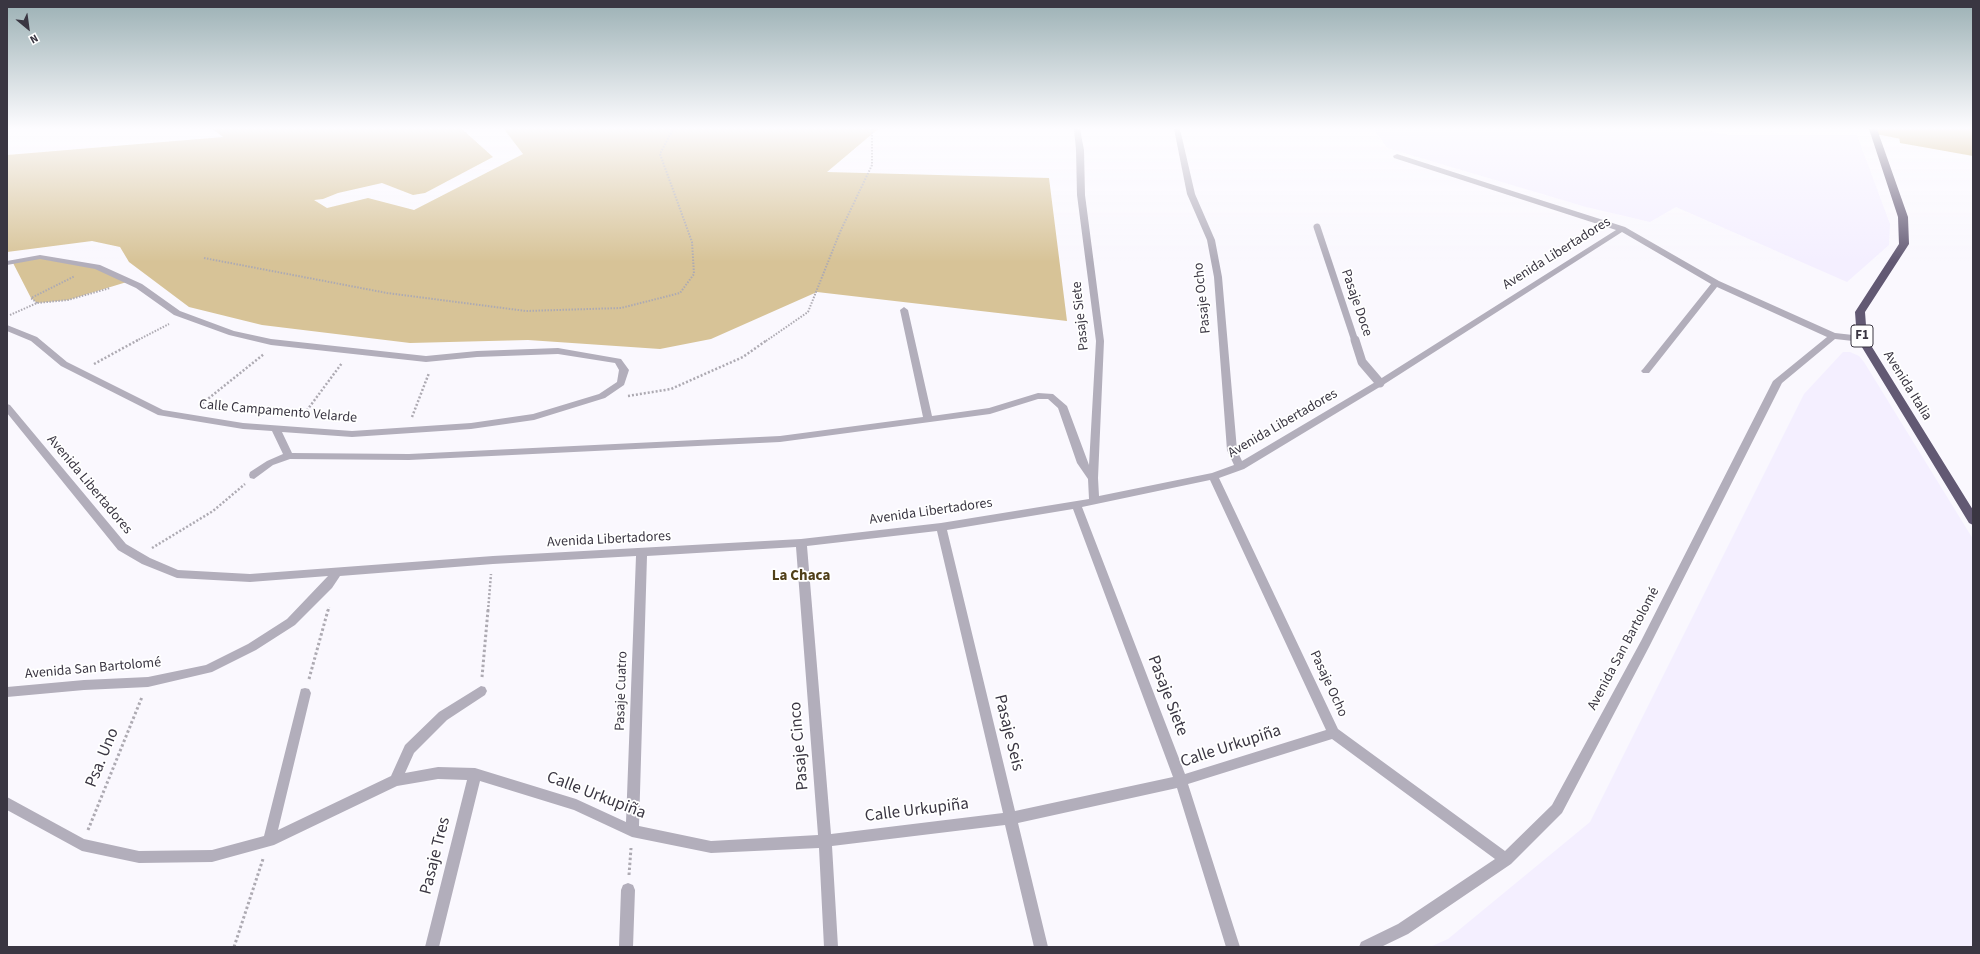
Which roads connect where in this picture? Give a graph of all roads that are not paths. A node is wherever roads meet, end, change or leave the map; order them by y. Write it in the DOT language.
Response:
graph roads {
  1 [pos="1081,174"];
  2 [pos="1187,174"];
  3 [pos="1452,174"];
  4 [pos="1889,174"];
  5 [pos="1317,227"];
  6 [pos="1622,229"];
  7 [pos="7,262"];
  8 [pos="1716,283"];
  9 [pos="904,310"];
  10 [pos="7,328"];
  11 [pos="1833,336"];
  12 [pos="1862,339"];
  13 [pos="1646,371"];
  14 [pos="1380,383"];
  15 [pos="7,407"];
  16 [pos="928,419"];
  17 [pos="275,428"];
  18 [pos="289,456"];
  19 [pos="1240,467"];
  20 [pos="254,475"];
  21 [pos="1213,476"];
  22 [pos="1093,478"];
  23 [pos="1094,502"];
  24 [pos="1076,505"];
  25 [pos="1973,520"];
  26 [pos="941,527"];
  27 [pos="801,543"];
  28 [pos="642,552"];
  29 [pos="337,571"];
  30 [pos="7,692"];
  31 [pos="481,692"];
  32 [pos="305,693"];
  33 [pos="1334,733"];
  34 [pos="474,774"];
  35 [pos="395,780"];
  36 [pos="1181,781"];
  37 [pos="7,803"];
  38 [pos="1012,818"];
  39 [pos="632,831"];
  40 [pos="269,841"];
  41 [pos="825,841"];
  42 [pos="1506,859"];
  43 [pos="628,890"];
  44 [pos="432,947"];
  45 [pos="626,947"];
  46 [pos="831,947"];
  47 [pos="1041,947"];
  48 [pos="1233,947"];
  49 [pos="1366,947"];
  1 -- 22 [label="street, Pasaje Siete"];
  2 -- 19 [label="street, Pasaje Ocho"];
  3 -- 6 [label="street"];
  4 -- 12 [label="highway, Avenida Italia / F1"];
  5 -- 14 [label="lane, Pasaje Doce"];
  6 -- 8 [label="street, Avenida Libertadores"];
  6 -- 14 [label="street, Avenida Libertadores"];
  7 -- 17 [label="street, Calle Campamento Velarde"];
  8 -- 11 [label="street, Avenida Libertadores"];
  8 -- 13 [label="street"];
  9 -- 16 [label="street"];
  10 -- 17 [label="street, Calle Campamento Velarde"];
  11 -- 12 [label="street"];
  11 -- 42 [label="street, Avenida San Bartolomé"];
  12 -- 25 [label="highway, Avenida Italia / F1"];
  14 -- 19 [label="street, Avenida Libertadores"];
  15 -- 29 [label="street, Avenida Libertadores"];
  16 -- 18 [label="street"];
  16 -- 22 [label="street"];
  17 -- 18 [label="street"];
  18 -- 20 [label="street"];
  19 -- 21 [label="street, Avenida Libertadores"];
  21 -- 23 [label="street, Avenida Libertadores"];
  21 -- 33 [label="street, Pasaje Ocho"];
  22 -- 23 [label="street, Pasaje Siete"];
  23 -- 24 [label="street, Avenida Libertadores"];
  24 -- 26 [label="street, Avenida Libertadores"];
  24 -- 36 [label="street, Pasaje Siete"];
  26 -- 27 [label="street, Avenida Libertadores"];
  26 -- 38 [label="street, Pasaje Seis"];
  27 -- 28 [label="street, Avenida Libertadores"];
  27 -- 41 [label="street, Pasaje Cinco"];
  28 -- 29 [label="street, Avenida Libertadores"];
  28 -- 39 [label="street, Pasaje Cuatro"];
  29 -- 30 [label="street, Avenida San Bartolomé"];
  31 -- 35 [label="street"];
  32 -- 40 [label="street"];
  33 -- 36 [label="street, Calle Urkupiña"];
  33 -- 42 [label="street, Pasaje Ocho"];
  34 -- 35 [label="street, Calle Urkupiña"];
  34 -- 39 [label="street, Calle Urkupiña"];
  34 -- 44 [label="street, Pasaje Tres"];
  35 -- 40 [label="street, Calle Urkupiña"];
  36 -- 38 [label="street, Calle Urkupiña"];
  36 -- 48 [label="street, Pasaje Siete"];
  37 -- 40 [label="street, Calle Urkupiña"];
  38 -- 41 [label="street, Calle Urkupiña"];
  38 -- 47 [label="street, Pasaje Seis"];
  39 -- 41 [label="street, Calle Urkupiña"];
  41 -- 46 [label="street, Pasaje Cinco"];
  42 -- 49 [label="street, Avenida San Bartolomé"];
  43 -- 45 [label="street"];
}
